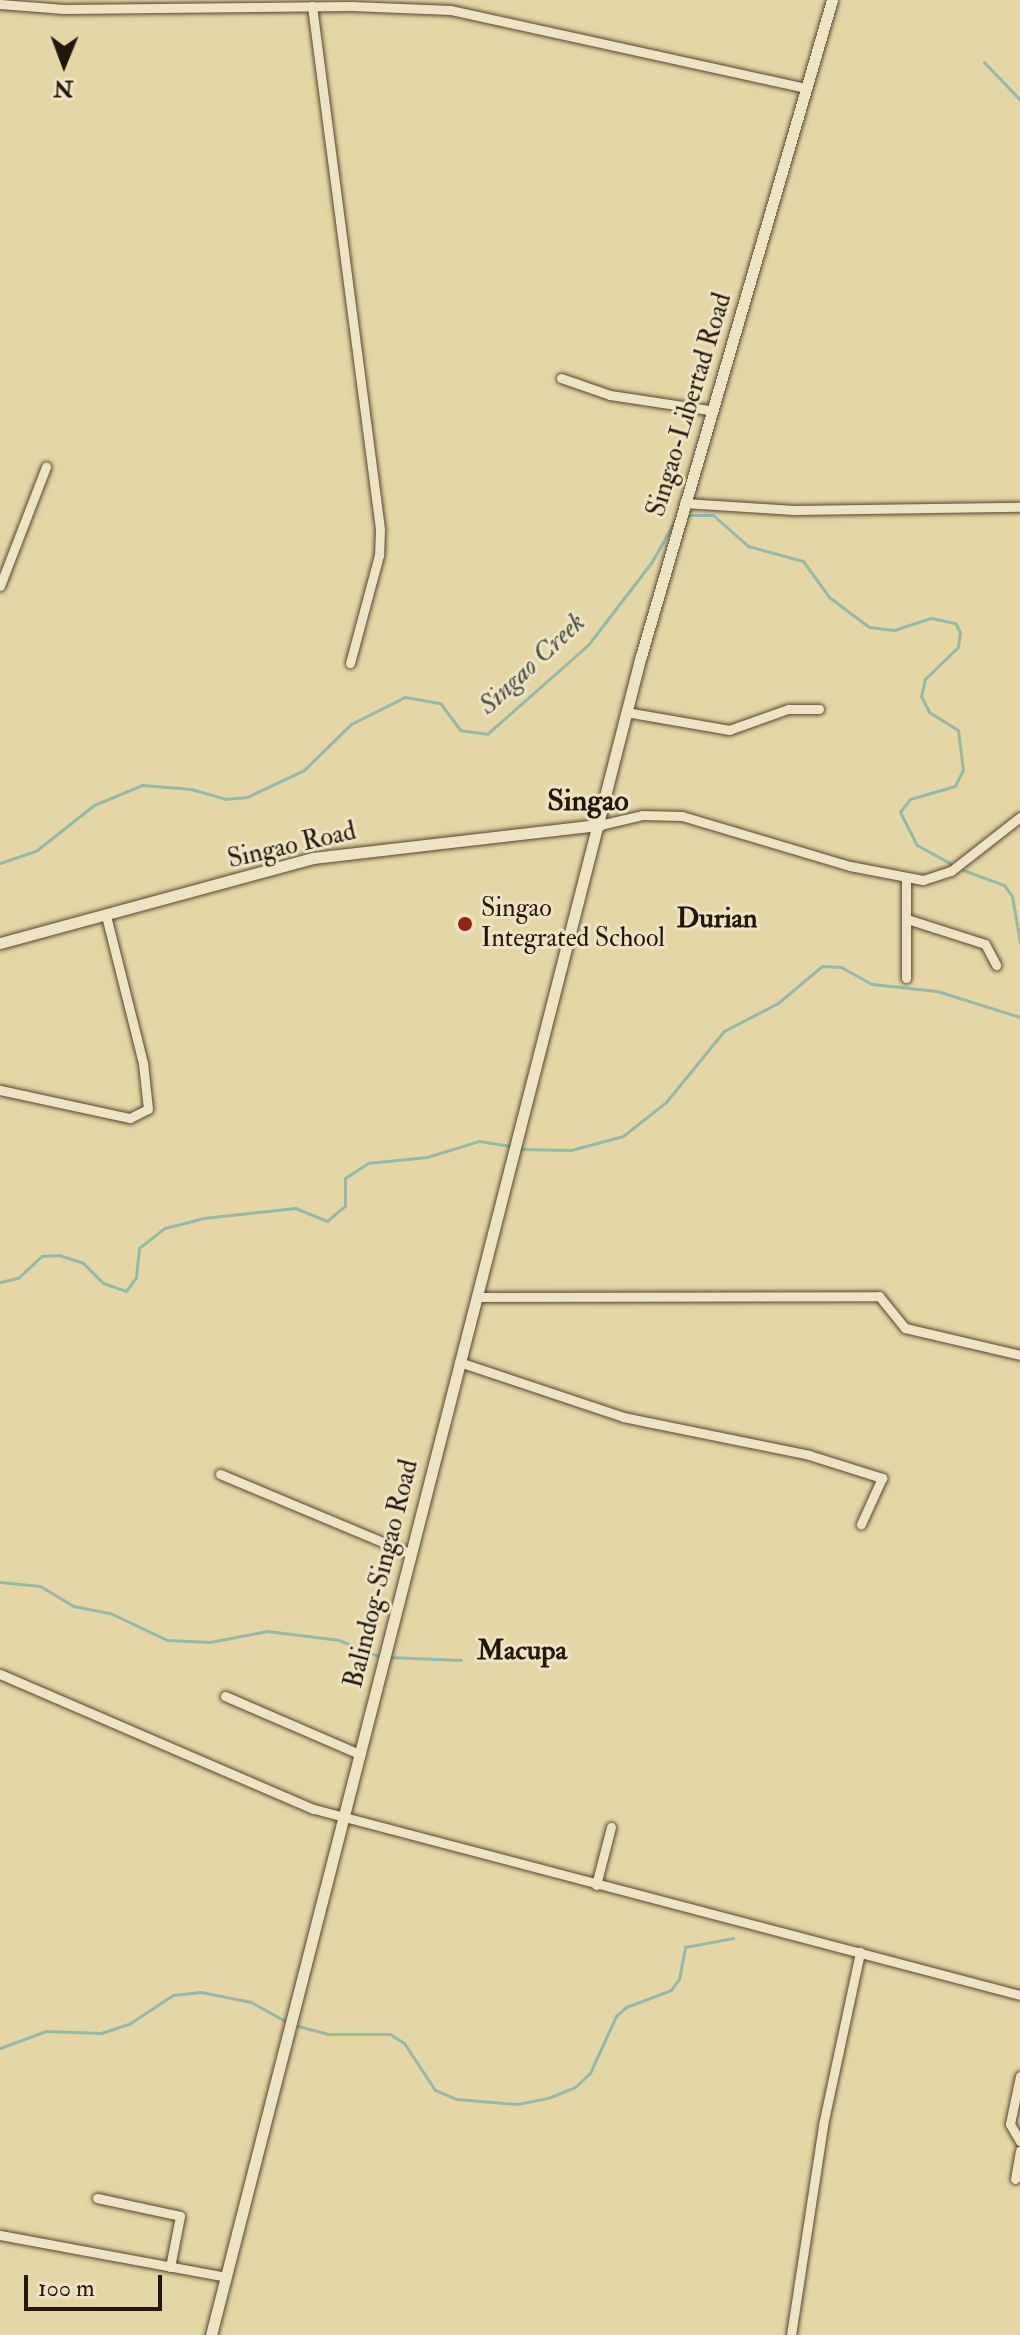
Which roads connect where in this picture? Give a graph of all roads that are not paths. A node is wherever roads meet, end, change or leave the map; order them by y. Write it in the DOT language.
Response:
graph roads {
  1 [pos="832,0"];
  2 [pos="0,4"];
  3 [pos="312,6"];
  4 [pos="807,88"];
  5 [pos="561,378"];
  6 [pos="709,410"];
  7 [pos="46,467"];
  8 [pos="684,503"];
  9 [pos="1020,507"];
  10 [pos="0,586"];
  11 [pos="350,663"];
  12 [pos="819,709"];
  13 [pos="626,712"];
  14 [pos="1020,817"];
  15 [pos="600,825"];
  16 [pos="906,879"];
  17 [pos="106,916"];
  18 [pos="907,919"];
  19 [pos="0,943"];
  20 [pos="996,965"];
  21 [pos="906,978"];
  22 [pos="0,1090"];
  23 [pos="477,1297"];
  24 [pos="1020,1355"];
  25 [pos="459,1362"];
  26 [pos="220,1474"];
  27 [pos="861,1524"];
  28 [pos="409,1553"];
  29 [pos="0,1674"];
  30 [pos="225,1696"];
  31 [pos="359,1754"];
  32 [pos="343,1818"];
  33 [pos="611,1827"];
  34 [pos="596,1885"];
  35 [pos="860,1952"];
  36 [pos="1020,1995"];
  37 [pos="1020,2076"];
  38 [pos="1020,2141"];
  39 [pos="1020,2150"];
  40 [pos="1015,2179"];
  41 [pos="97,2198"];
  42 [pos="0,2235"];
  43 [pos="170,2267"];
  44 [pos="226,2277"];
  45 [pos="211,2335"];
  46 [pos="791,2335"];
  1 -- 4 [label="street, Singao-Libertad Road"];
  2 -- 3 [label="street"];
  3 -- 4 [label="street"];
  3 -- 11 [label="street"];
  4 -- 6 [label="street, Singao-Libertad Road"];
  5 -- 6 [label="street"];
  6 -- 8 [label="street, Singao-Libertad Road"];
  7 -- 10 [label="street"];
  8 -- 9 [label="street"];
  8 -- 13 [label="street, Singao-Libertad Road"];
  12 -- 13 [label="street"];
  13 -- 15 [label="street, Singao-Libertad Road"];
  14 -- 16 [label="street"];
  15 -- 16 [label="street"];
  15 -- 17 [label="street, Singao Road"];
  15 -- 23 [label="street, Balindog-Singao Road"];
  16 -- 18 [label="street"];
  17 -- 19 [label="street, Singao Road"];
  17 -- 22 [label="street"];
  18 -- 20 [label="street"];
  18 -- 21 [label="street"];
  23 -- 24 [label="street"];
  23 -- 25 [label="street, Balindog-Singao Road"];
  25 -- 27 [label="street"];
  25 -- 28 [label="street, Balindog-Singao Road"];
  26 -- 28 [label="street"];
  28 -- 31 [label="street, Balindog-Singao Road"];
  29 -- 32 [label="street"];
  30 -- 31 [label="street"];
  31 -- 32 [label="street, Balindog-Singao Road"];
  32 -- 34 [label="street"];
  32 -- 44 [label="street, Balindog-Singao Road"];
  33 -- 34 [label="street"];
  34 -- 35 [label="street"];
  35 -- 36 [label="street"];
  35 -- 46 [label="street"];
  37 -- 38 [label="street"];
  39 -- 40 [label="street"];
  41 -- 43 [label="street"];
  42 -- 43 [label="street"];
  43 -- 44 [label="street"];
  44 -- 45 [label="street, Balindog-Singao Road"];
}
